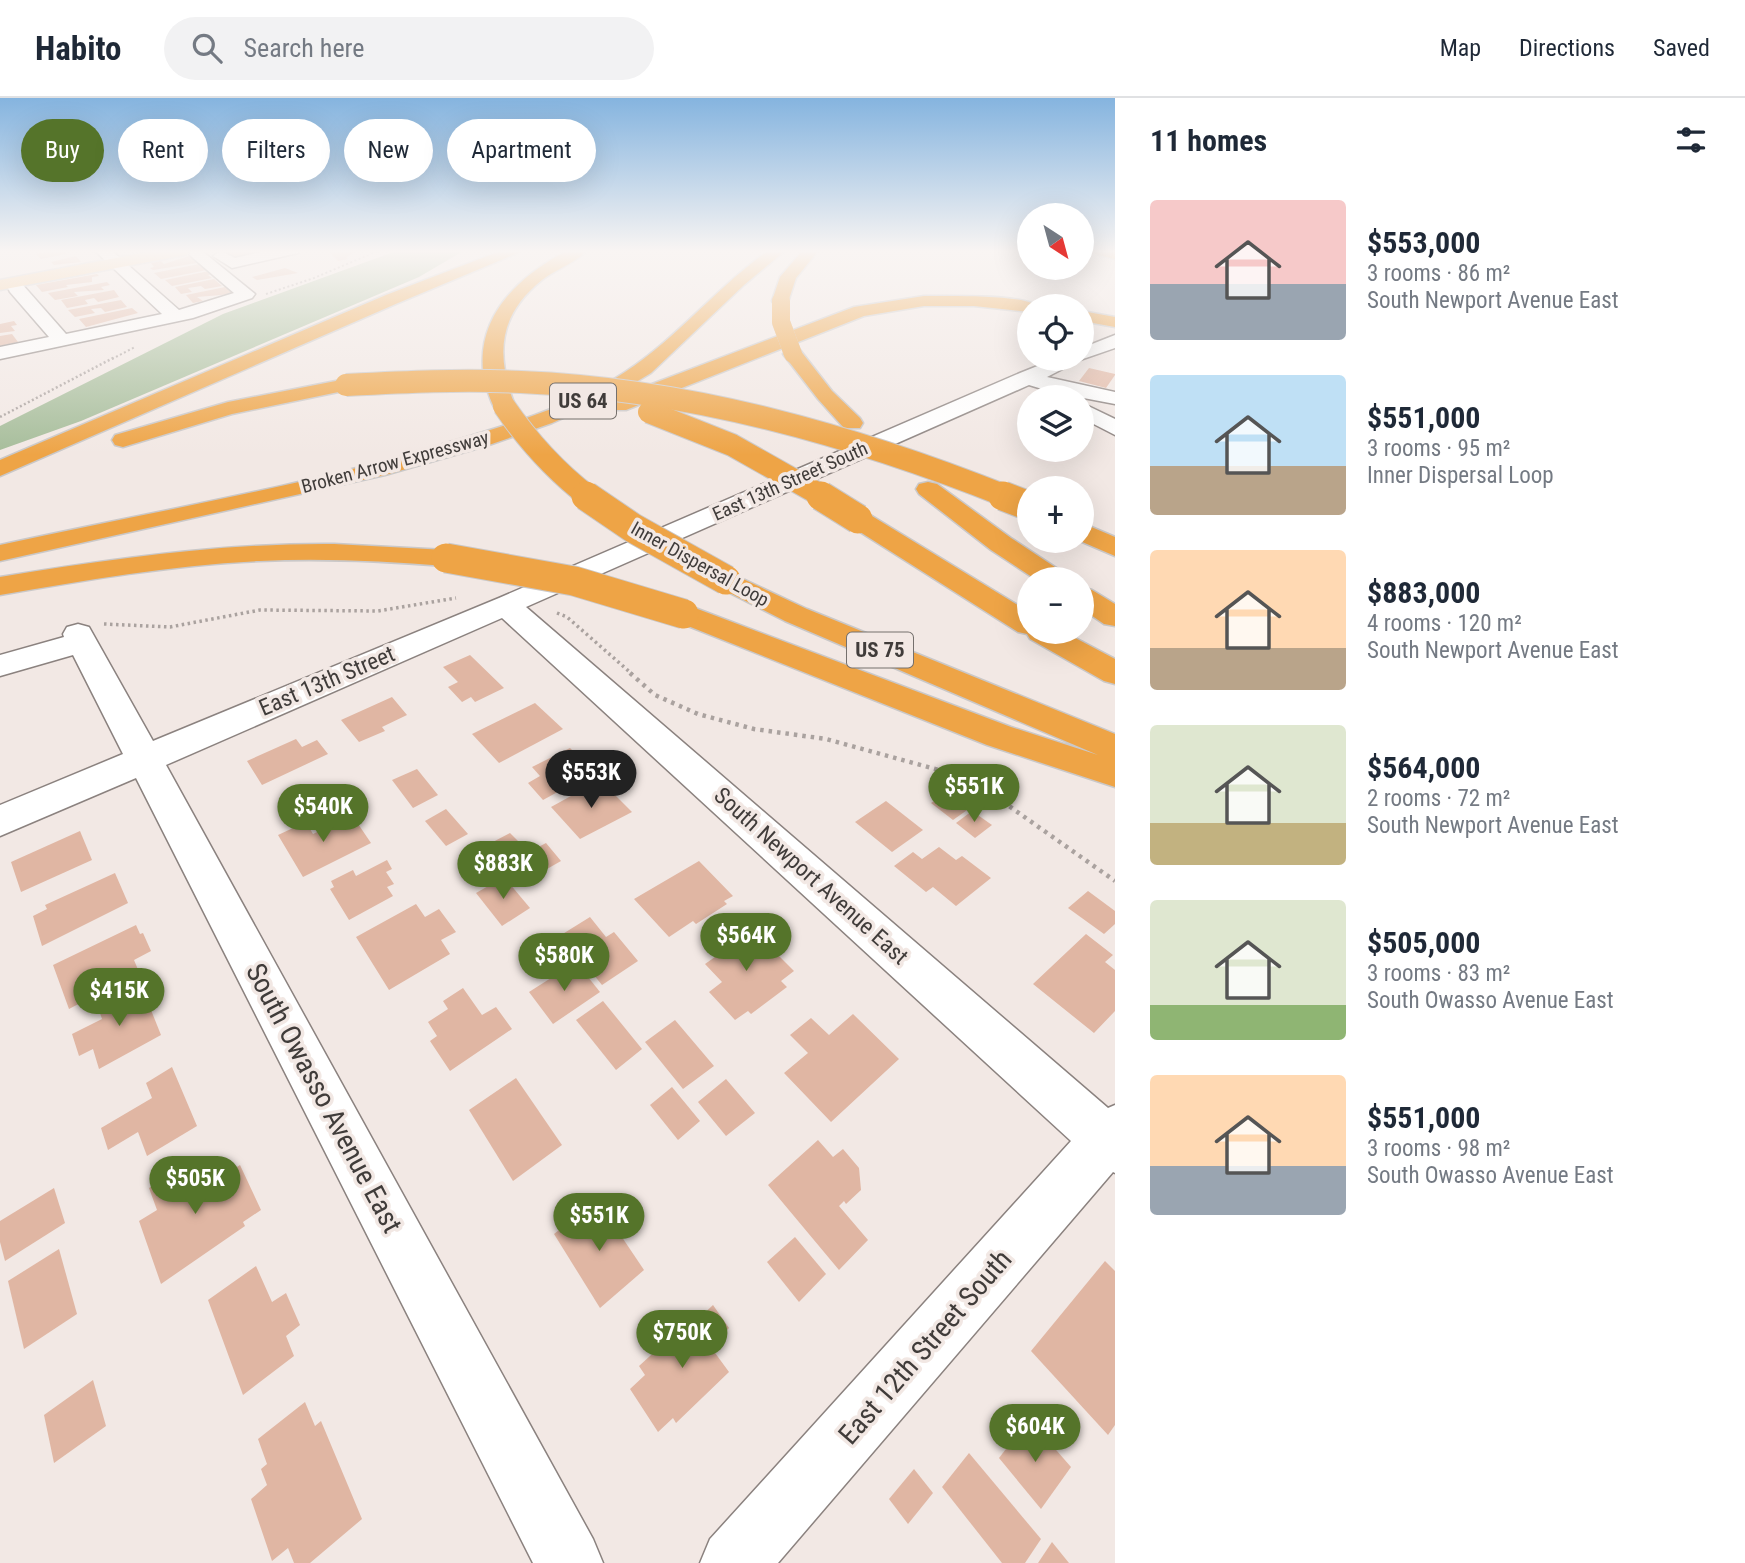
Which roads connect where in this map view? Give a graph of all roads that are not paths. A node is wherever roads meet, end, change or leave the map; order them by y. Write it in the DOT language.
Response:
graph roads {
  1 [pos="39,318"];
  2 [pos="164,318"];
  3 [pos="347,318"];
  4 [pos="501,318"];
  5 [pos="702,318"];
  6 [pos="781,318"];
  7 [pos="841,318"];
  8 [pos="1094,319"];
  9 [pos="1115,323"];
  10 [pos="61,340"];
  11 [pos="1115,341"];
  12 [pos="1094,350"];
  13 [pos="0,353"];
  14 [pos="1042,371"];
  15 [pos="1027,377"];
  16 [pos="1043,385"];
  17 [pos="347,387"];
  18 [pos="1094,393"];
  19 [pos="1115,398"];
  20 [pos="1094,416"];
  21 [pos="1115,428"];
  22 [pos="0,469"];
  23 [pos="346,478"];
  24 [pos="0,487"];
  25 [pos="1017,501"];
  26 [pos="1094,537"];
  27 [pos="1115,548"];
  28 [pos="0,553"];
  29 [pos="1036,567"];
  30 [pos="0,586"];
  31 [pos="1094,604"];
  32 [pos="507,605"];
  33 [pos="1115,617"];
  34 [pos="1017,618"];
  35 [pos="1063,644"];
  36 [pos="0,666"];
  37 [pos="1115,673"];
  38 [pos="1115,748"];
  39 [pos="145,758"];
  40 [pos="1115,774"];
  41 [pos="0,821"];
  42 [pos="1112,1139"];
  43 [pos="569,1563"];
  44 [pos="734,1563"];
  1 -- 10 [label="street"];
  2 -- 10 [label="street"];
  3 -- 22 [label="highway"];
  4 -- 38 [label="highway, Inner Dispersal Loop / US 75, bridge"];
  5 -- 23 [label="highway, Broken Arrow Expressway / US 64"];
  6 -- 29 [label="highway, bridge"];
  7 -- 23 [label="highway"];
  8 -- 9 [label="highway"];
  10 -- 13 [label="street"];
  11 -- 12 [label="street"];
  14 -- 15 [label="street, East 13th Street South"];
  15 -- 16 [label="street"];
  15 -- 32 [label="street, East 13th Street South"];
  17 -- 24 [label="highway"];
  17 -- 25 [label="highway, bridge"];
  17 -- 34 [label="highway, bridge"];
  18 -- 19 [label="street"];
  20 -- 21 [label="street"];
  23 -- 28 [label="highway, Broken Arrow Expressway / US 64"];
  26 -- 27 [label="highway"];
  30 -- 40 [label="highway, bridge"];
  31 -- 33 [label="highway"];
  32 -- 39 [label="street, East 13th Street"];
  32 -- 42 [label="street, South Newport Avenue East"];
  35 -- 37 [label="highway"];
  36 -- 39 [label="street, South Owasso Avenue East"];
  39 -- 41 [label="street"];
  39 -- 43 [label="street, South Owasso Avenue East"];
  42 -- 44 [label="street, East 12th Street South"];
}
